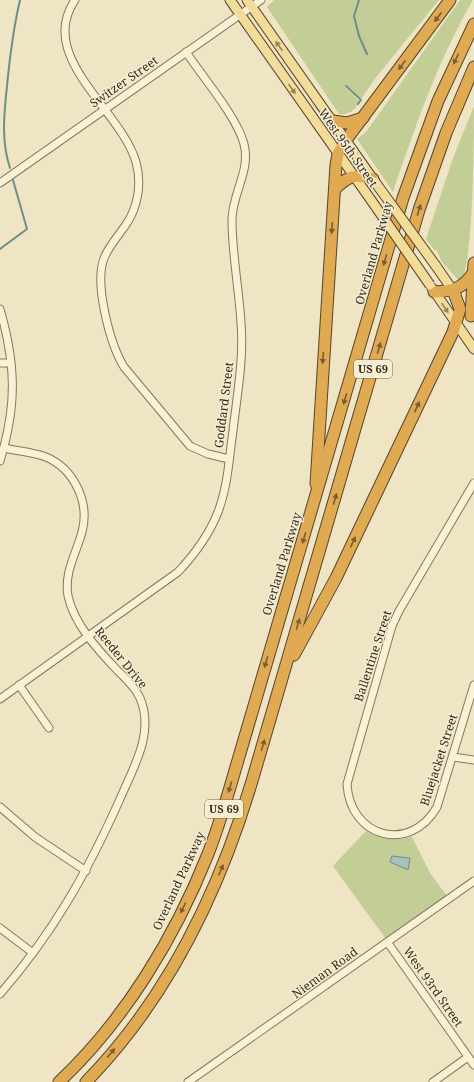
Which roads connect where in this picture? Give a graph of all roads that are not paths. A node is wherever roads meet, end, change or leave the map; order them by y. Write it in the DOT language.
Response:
graph roads {
  1 [pos="75,0"];
  2 [pos="230,0"];
  3 [pos="261,0"];
  4 [pos="450,0"];
  5 [pos="249,3"];
  6 [pos="240,15"];
  7 [pos="474,24"];
  8 [pos="186,52"];
  9 [pos="474,67"];
  10 [pos="104,110"];
  11 [pos="363,118"];
  12 [pos="333,120"];
  13 [pos="346,140"];
  14 [pos="338,154"];
  15 [pos="353,176"];
  16 [pos="374,180"];
  17 [pos="0,183"];
  18 [pos="335,190"];
  19 [pos="473,268"];
  20 [pos="432,289"];
  21 [pos="453,290"];
  22 [pos="0,309"];
  23 [pos="472,318"];
  24 [pos="456,324"];
  25 [pos="474,349"];
  26 [pos="0,363"];
  27 [pos="11,363"];
  28 [pos="4,448"];
  29 [pos="229,459"];
  30 [pos="0,461"];
  31 [pos="474,483"];
  32 [pos="315,500"];
  33 [pos="89,636"];
  34 [pos="283,675"];
  35 [pos="19,685"];
  36 [pos="474,685"];
  37 [pos="0,698"];
  38 [pos="49,728"];
  39 [pos="453,756"];
  40 [pos="474,760"];
  41 [pos="0,807"];
  42 [pos="364,824"];
  43 [pos="86,871"];
  44 [pos="474,881"];
  45 [pos="0,928"];
  46 [pos="388,942"];
  47 [pos="33,953"];
  48 [pos="0,994"];
  49 [pos="468,1057"];
  50 [pos="474,1065"];
  51 [pos="59,1082"];
  52 [pos="86,1082"];
  53 [pos="188,1082"];
  54 [pos="433,1082"];
  1 -- 10 [label="street"];
  2 -- 6 [label="main road, West 95th Street"];
  3 -- 5 [label="street, Switzer Street"];
  4 -- 11 [label="highway, one-way"];
  5 -- 6 [label="street, Switzer Street"];
  12 -- 5 [label="main road, West 95th Street, one-way"];
  6 -- 8 [label="street, Switzer Street"];
  6 -- 14 [label="main road, West 95th Street, one-way"];
  7 -- 32 [label="highway, Overland Parkway / US 69, one-way"];
  8 -- 10 [label="street, Switzer Street"];
  8 -- 29 [label="street, Goddard Street"];
  34 -- 9 [label="highway, US 69, one-way"];
  10 -- 17 [label="street, Switzer Street"];
  10 -- 29 [label="street"];
  11 -- 12 [label="highway"];
  11 -- 13 [label="highway"];
  12 -- 13 [label="main road, West 95th Street"];
  13 -- 14 [label="highway"];
  13 -- 16 [label="main road, West 95th Street"];
  14 -- 15 [label="main road, West 95th Street"];
  14 -- 18 [label="highway"];
  15 -- 16 [label="highway"];
  15 -- 18 [label="highway"];
  15 -- 20 [label="main road, West 95th Street, bridge"];
  16 -- 21 [label="main road, West 95th Street, bridge"];
  18 -- 32 [label="highway, one-way"];
  19 -- 21 [label="highway"];
  19 -- 23 [label="highway"];
  20 -- 21 [label="highway"];
  20 -- 24 [label="main road, West 95th Street, one-way"];
  21 -- 23 [label="main road, West 95th Street"];
  21 -- 24 [label="highway"];
  22 -- 27 [label="street"];
  24 -- 25 [label="main road, West 95th Street"];
  34 -- 24 [label="highway, one-way"];
  26 -- 27 [label="street"];
  27 -- 28 [label="street"];
  28 -- 30 [label="street"];
  28 -- 33 [label="street, Reeder Drive"];
  29 -- 33 [label="street, Goddard Street"];
  31 -- 42 [label="street, Ballentine Street"];
  32 -- 51 [label="highway, Overland Parkway / US 69, one-way"];
  33 -- 35 [label="street, Goddard Street"];
  33 -- 43 [label="street, Reeder Drive"];
  52 -- 34 [label="highway, US 69, one-way"];
  35 -- 37 [label="street, Goddard Street"];
  35 -- 38 [label="street"];
  36 -- 39 [label="street, Bluejacket Street"];
  39 -- 40 [label="street"];
  39 -- 42 [label="street, Bluejacket Street"];
  41 -- 43 [label="street"];
  43 -- 47 [label="street, Reeder Drive"];
  44 -- 46 [label="street, Nieman Road"];
  45 -- 47 [label="street"];
  46 -- 49 [label="street, West 93rd Street"];
  46 -- 53 [label="street, Nieman Road"];
  47 -- 48 [label="street, Reeder Drive"];
  49 -- 50 [label="street, West 93rd Street"];
  49 -- 54 [label="street"];
}
